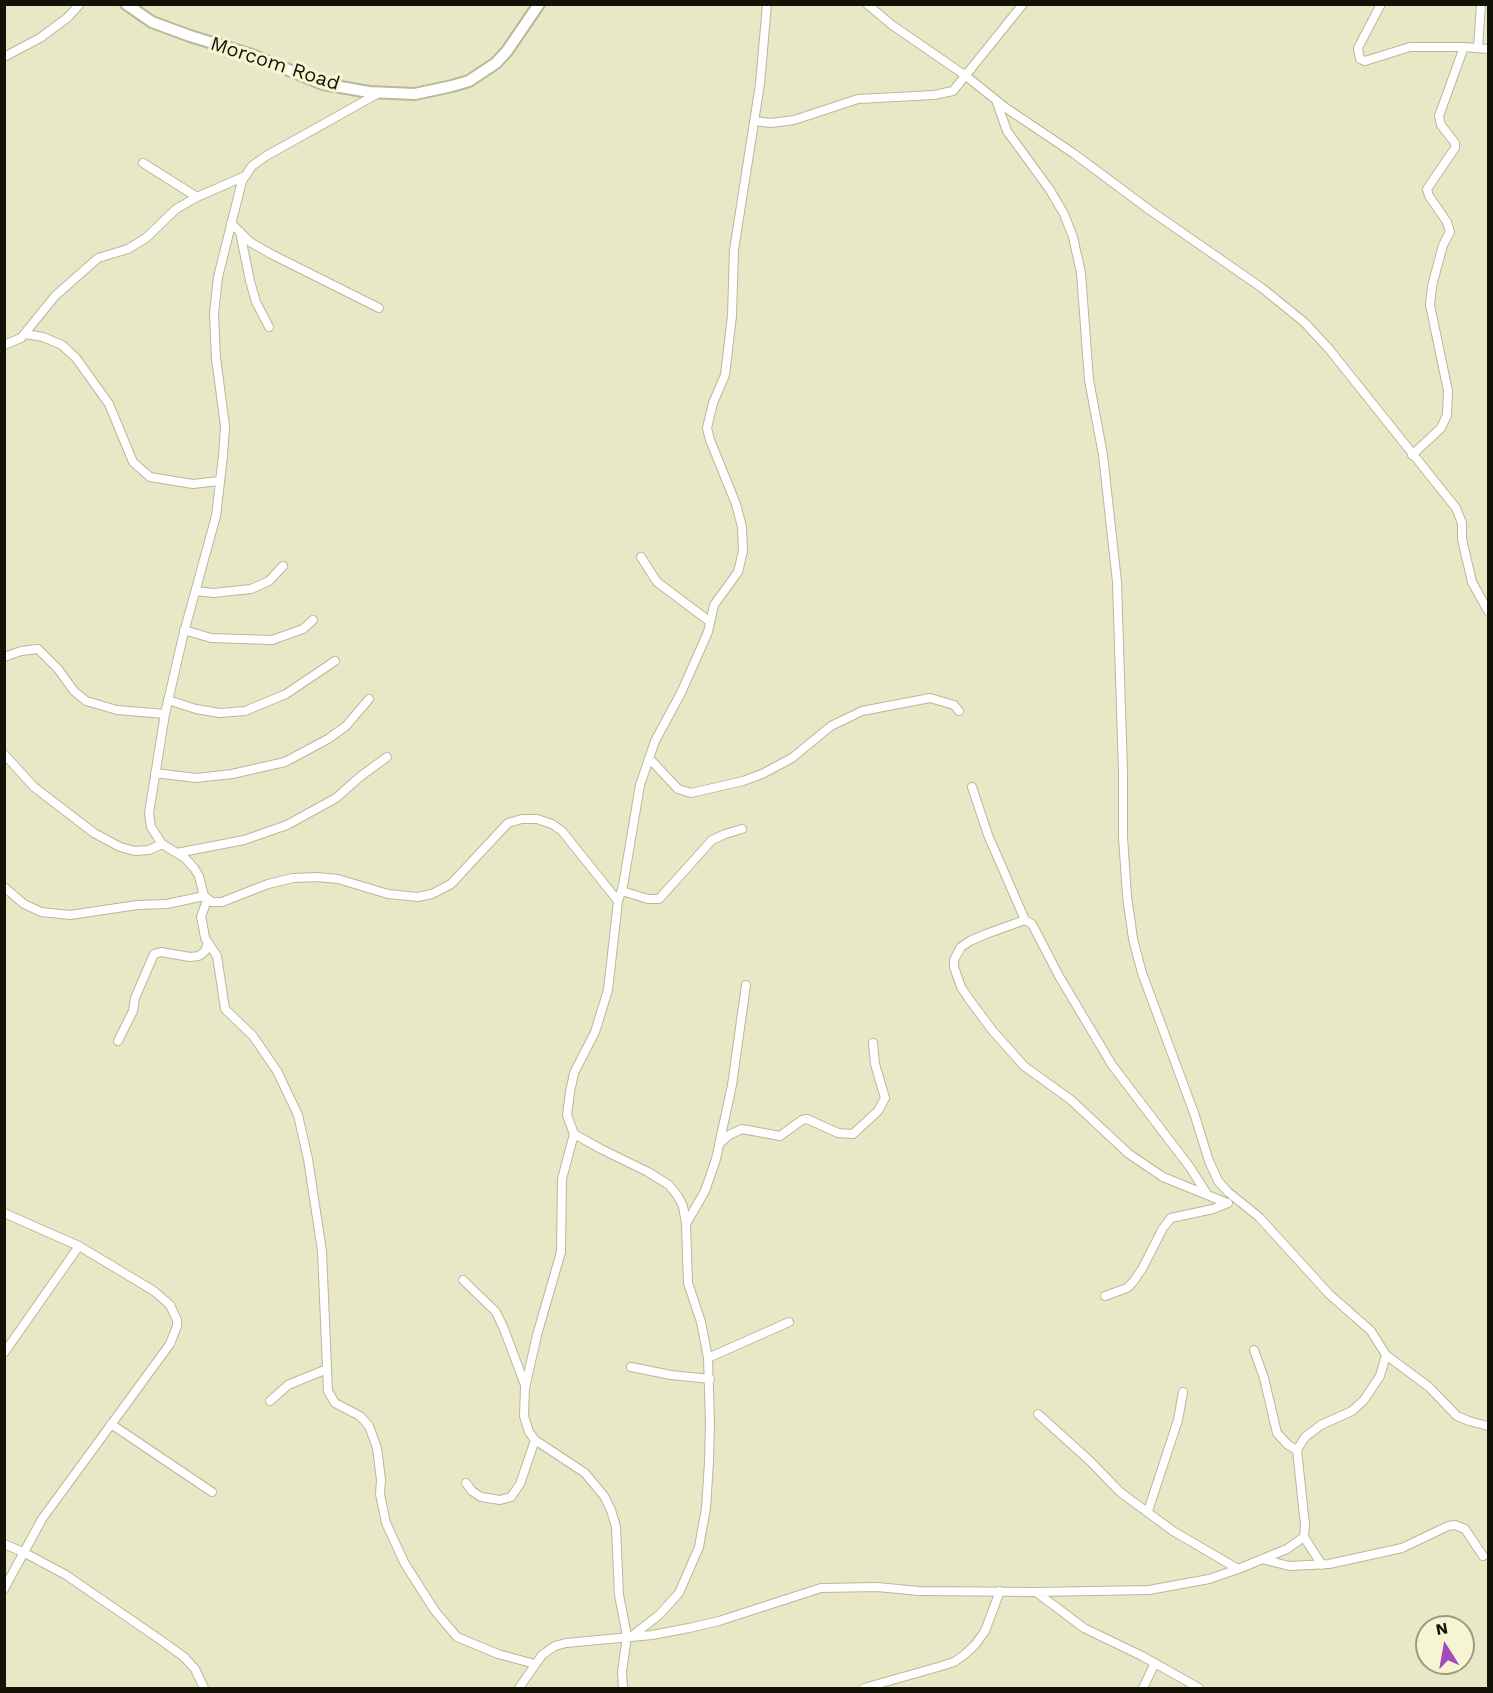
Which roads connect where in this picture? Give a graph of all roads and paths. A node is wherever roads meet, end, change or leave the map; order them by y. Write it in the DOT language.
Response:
graph roads {
  1 [pos="80,4"];
  2 [pos="126,4"];
  3 [pos="539,4"];
  4 [pos="767,4"];
  5 [pos="867,4"];
  6 [pos="1023,4"];
  7 [pos="1381,4"];
  8 [pos="1481,4"];
  9 [pos="1464,47"];
  10 [pos="1478,48"];
  11 [pos="1488,49"];
  12 [pos="4,57"];
  13 [pos="966,76"];
  14 [pos="380,92"];
  15 [pos="996,100"];
  16 [pos="754,121"];
  17 [pos="142,163"];
  18 [pos="243,177"];
  19 [pos="197,197"];
  20 [pos="231,224"];
  21 [pos="240,232"];
  22 [pos="379,308"];
  23 [pos="269,327"];
  24 [pos="25,334"];
  25 [pos="4,345"];
  26 [pos="1412,455"];
  27 [pos="219,481"];
  28 [pos="641,557"];
  29 [pos="283,566"];
  30 [pos="196,591"];
  31 [pos="1488,611"];
  32 [pos="313,620"];
  33 [pos="709,621"];
  34 [pos="184,630"];
  35 [pos="4,657"];
  36 [pos="335,661"];
  37 [pos="369,699"];
  38 [pos="168,700"];
  39 [pos="959,711"];
  40 [pos="165,714"];
  41 [pos="4,754"];
  42 [pos="387,757"];
  43 [pos="649,758"];
  44 [pos="155,773"];
  45 [pos="972,787"];
  46 [pos="742,829"];
  47 [pos="162,844"];
  48 [pos="177,853"];
  49 [pos="4,887"];
  50 [pos="622,891"];
  51 [pos="205,898"];
  52 [pos="618,901"];
  53 [pos="1025,920"];
  54 [pos="208,943"];
  55 [pos="746,986"];
  56 [pos="118,1041"];
  57 [pos="873,1043"];
  58 [pos="574,1134"];
  59 [pos="719,1144"];
  60 [pos="1207,1194"];
  61 [pos="1238,1200"];
  62 [pos="1227,1203"];
  63 [pos="4,1213"];
  64 [pos="686,1224"];
  65 [pos="78,1246"];
  66 [pos="463,1280"];
  67 [pos="1105,1296"];
  68 [pos="789,1322"];
  69 [pos="1254,1350"];
  70 [pos="4,1353"];
  71 [pos="1386,1354"];
  72 [pos="708,1358"];
  73 [pos="631,1367"];
  74 [pos="327,1369"];
  75 [pos="710,1379"];
  76 [pos="525,1387"];
  77 [pos="1183,1392"];
  78 [pos="270,1401"];
  79 [pos="1038,1414"];
  80 [pos="111,1424"];
  81 [pos="1488,1426"];
  82 [pos="535,1440"];
  83 [pos="1297,1450"];
  84 [pos="466,1483"];
  85 [pos="212,1492"];
  86 [pos="1148,1511"];
  87 [pos="1304,1537"];
  88 [pos="4,1544"];
  89 [pos="23,1552"];
  90 [pos="1484,1556"];
  91 [pos="1262,1559"];
  92 [pos="1322,1565"];
  93 [pos="1238,1569"];
  94 [pos="4,1589"];
  95 [pos="1000,1591"];
  96 [pos="1036,1592"];
  97 [pos="628,1636"];
  98 [pos="1155,1663"];
  99 [pos="535,1664"];
  100 [pos="204,1689"];
  101 [pos="519,1689"];
  102 [pos="623,1689"];
  103 [pos="864,1689"];
  104 [pos="1143,1689"];
  105 [pos="1199,1689"];
  1 -- 12 [label="street"];
  2 -- 14 [label="street, Morcom Road"];
  3 -- 14 [label="street, Morcom Road"];
  4 -- 16 [label="street"];
  5 -- 13 [label="street"];
  6 -- 13 [label="street"];
  7 -- 9 [label="street"];
  8 -- 10 [label="street"];
  9 -- 10 [label="street"];
  9 -- 26 [label="street"];
  10 -- 11 [label="street"];
  13 -- 15 [label="street"];
  13 -- 16 [label="street"];
  14 -- 18 [label="street"];
  15 -- 26 [label="street"];
  15 -- 61 [label="street"];
  16 -- 33 [label="street"];
  17 -- 19 [label="street"];
  18 -- 19 [label="street"];
  18 -- 20 [label="street"];
  19 -- 24 [label="street"];
  20 -- 21 [label="street"];
  20 -- 27 [label="street"];
  21 -- 22 [label="street"];
  21 -- 23 [label="street"];
  24 -- 25 [label="street"];
  24 -- 27 [label="street"];
  26 -- 31 [label="street"];
  27 -- 30 [label="street"];
  28 -- 33 [label="street"];
  29 -- 30 [label="street"];
  30 -- 34 [label="street"];
  32 -- 34 [label="street"];
  33 -- 43 [label="street"];
  34 -- 38 [label="street"];
  35 -- 40 [label="street"];
  36 -- 38 [label="street"];
  37 -- 44 [label="street"];
  38 -- 40 [label="street"];
  39 -- 43 [label="street"];
  40 -- 44 [label="street"];
  41 -- 47 [label="street"];
  42 -- 48 [label="street"];
  43 -- 50 [label="street"];
  44 -- 47 [label="street"];
  45 -- 53 [label="street"];
  46 -- 50 [label="street"];
  47 -- 48 [label="street"];
  48 -- 51 [label="street"];
  49 -- 51 [label="street"];
  50 -- 52 [label="street"];
  51 -- 52 [label="street"];
  51 -- 54 [label="street"];
  52 -- 58 [label="street"];
  53 -- 60 [label="street"];
  53 -- 60 [label="street"];
  54 -- 56 [label="street"];
  54 -- 74 [label="street"];
  55 -- 59 [label="street"];
  57 -- 59 [label="street"];
  58 -- 64 [label="street"];
  58 -- 76 [label="street"];
  59 -- 64 [label="street"];
  60 -- 62 [label="street"];
  61 -- 62 [label="street"];
  61 -- 71 [label="street"];
  62 -- 67 [label="street"];
  63 -- 65 [label="street"];
  64 -- 72 [label="street"];
  65 -- 70 [label="street"];
  65 -- 80 [label="street"];
  66 -- 76 [label="street"];
  68 -- 72 [label="street"];
  69 -- 83 [label="street"];
  71 -- 81 [label="street"];
  71 -- 83 [label="street"];
  72 -- 75 [label="street"];
  73 -- 75 [label="street"];
  74 -- 78 [label="street"];
  74 -- 99 [label="street"];
  75 -- 97 [label="street"];
  76 -- 82 [label="street"];
  77 -- 86 [label="street"];
  79 -- 86 [label="street"];
  80 -- 85 [label="street"];
  80 -- 89 [label="street"];
  82 -- 84 [label="street"];
  82 -- 97 [label="street"];
  83 -- 87 [label="street"];
  86 -- 93 [label="street"];
  87 -- 91 [label="street"];
  87 -- 92 [label="street"];
  88 -- 89 [label="street"];
  89 -- 94 [label="street"];
  89 -- 100 [label="street"];
  90 -- 92 [label="street"];
  91 -- 92 [label="street"];
  91 -- 93 [label="street"];
  93 -- 96 [label="street"];
  95 -- 96 [label="street"];
  95 -- 97 [label="street"];
  95 -- 103 [label="street"];
  96 -- 98 [label="street"];
  97 -- 99 [label="street"];
  97 -- 102 [label="street"];
  98 -- 104 [label="street"];
  98 -- 105 [label="street"];
  99 -- 101 [label="street"];
}
